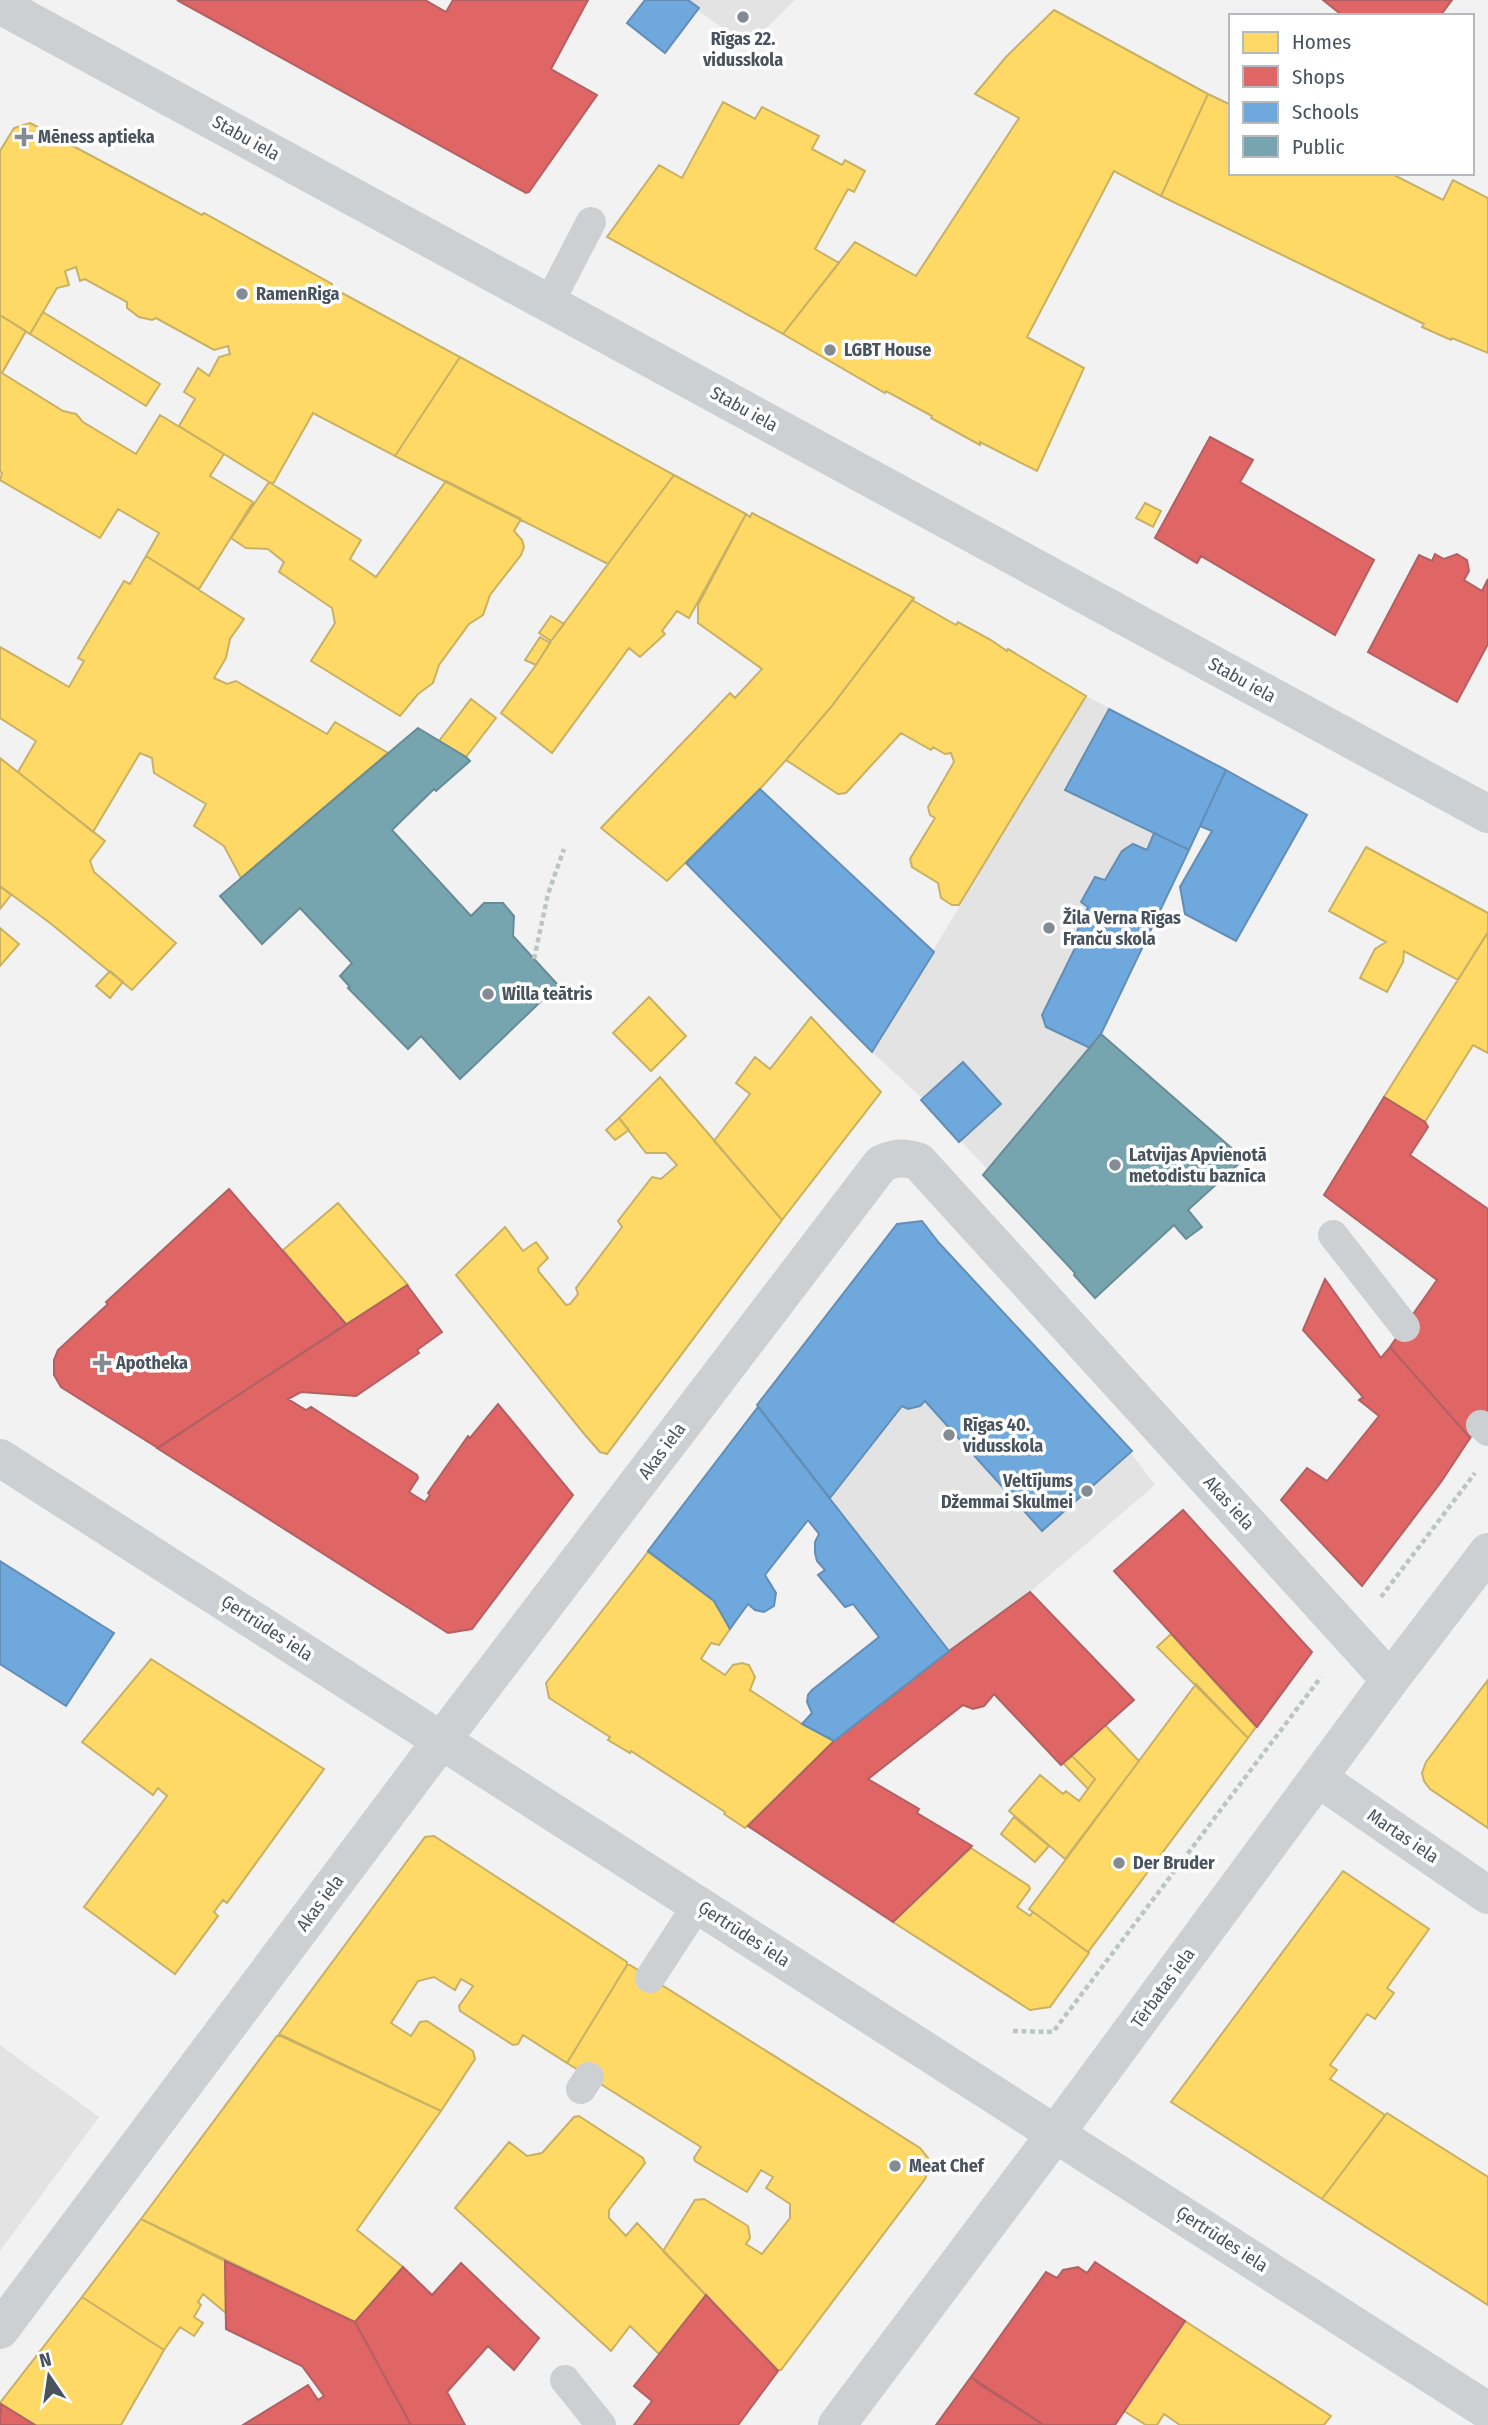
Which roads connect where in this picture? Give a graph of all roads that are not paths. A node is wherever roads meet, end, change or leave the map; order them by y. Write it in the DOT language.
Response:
graph roads {
  1 [pos="0,5"];
  2 [pos="591,222"];
  3 [pos="549,303"];
  4 [pos="1488,814"];
  5 [pos="1333,1235"];
  6 [pos="1405,1327"];
  7 [pos="0,1458"];
  8 [pos="1488,1552"];
  9 [pos="1390,1680"];
  10 [pos="442,1741"];
  11 [pos="1318,1778"];
  12 [pos="1488,1895"];
  13 [pos="698,1905"];
  14 [pos="650,1978"];
  15 [pos="1056,2133"];
  16 [pos="0,2330"];
  17 [pos="565,2380"];
  18 [pos="1488,2411"];
  19 [pos="601,2425"];
  20 [pos="837,2425"];
  1 -- 3 [label="street, Stabu iela"];
  2 -- 3 [label="lane"];
  3 -- 4 [label="street, Stabu iela"];
  5 -- 6 [label="lane"];
  7 -- 10 [label="street, Ģertrūdes iela"];
  8 -- 9 [label="street, Tērbatas iela"];
  9 -- 10 [label="street, Akas iela"];
  9 -- 11 [label="street, Tērbatas iela"];
  10 -- 13 [label="street, Ģertrūdes iela"];
  10 -- 16 [label="street, Akas iela"];
  11 -- 12 [label="street, Martas iela"];
  11 -- 15 [label="street, Tērbatas iela"];
  13 -- 14 [label="lane"];
  13 -- 15 [label="street, Ģertrūdes iela"];
  15 -- 18 [label="street, Ģertrūdes iela"];
  15 -- 20 [label="street, Tērbatas iela"];
  17 -- 19 [label="lane"];
}
